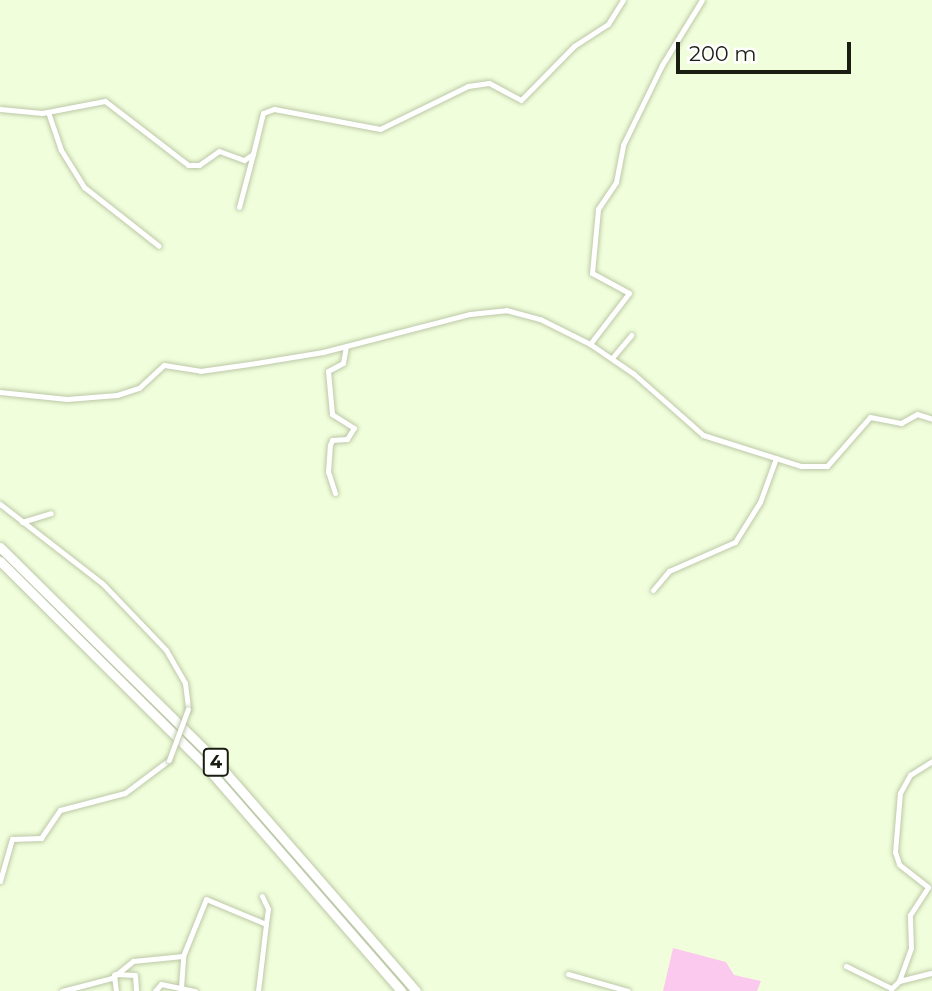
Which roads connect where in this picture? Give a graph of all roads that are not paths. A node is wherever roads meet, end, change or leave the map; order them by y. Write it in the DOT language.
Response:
graph roads {
  1 [pos="623,0"];
  2 [pos="702,0"];
  3 [pos="0,109"];
  4 [pos="48,112"];
  5 [pos="253,154"];
  6 [pos="239,207"];
  7 [pos="159,246"];
  8 [pos="631,335"];
  9 [pos="590,344"];
  10 [pos="346,346"];
  11 [pos="612,358"];
  12 [pos="0,392"];
  13 [pos="932,419"];
  14 [pos="776,458"];
  15 [pos="335,494"];
  16 [pos="0,504"];
  17 [pos="51,513"];
  18 [pos="22,522"];
  19 [pos="0,547"];
  20 [pos="0,561"];
  21 [pos="653,590"];
  22 [pos="932,761"];
  23 [pos="0,881"];
  24 [pos="262,896"];
  25 [pos="266,923"];
  26 [pos="183,956"];
  27 [pos="846,966"];
  28 [pos="932,973"];
  29 [pos="114,974"];
  30 [pos="568,974"];
  31 [pos="899,981"];
  32 [pos="181,988"];
  33 [pos="891,990"];
  34 [pos="62,991"];
  35 [pos="116,991"];
  36 [pos="136,991"];
  37 [pos="155,991"];
  38 [pos="195,991"];
  39 [pos="258,991"];
  40 [pos="401,991"];
  41 [pos="416,991"];
  42 [pos="628,991"];
  1 -- 5 [label="street"];
  2 -- 9 [label="street"];
  3 -- 4 [label="street"];
  4 -- 5 [label="street"];
  4 -- 7 [label="street"];
  5 -- 6 [label="street"];
  8 -- 11 [label="street"];
  9 -- 10 [label="street"];
  9 -- 11 [label="street"];
  10 -- 12 [label="street"];
  10 -- 15 [label="street"];
  11 -- 14 [label="street"];
  13 -- 14 [label="street"];
  14 -- 21 [label="street"];
  16 -- 18 [label="street"];
  17 -- 18 [label="street"];
  18 -- 23 [label="street, bridge"];
  19 -- 41 [label="highway, 4"];
  20 -- 40 [label="highway, 4"];
  22 -- 31 [label="street"];
  24 -- 25 [label="street"];
  25 -- 26 [label="street"];
  25 -- 39 [label="street"];
  26 -- 29 [label="street"];
  26 -- 32 [label="street"];
  27 -- 33 [label="street"];
  28 -- 31 [label="street"];
  29 -- 34 [label="street"];
  29 -- 35 [label="street"];
  29 -- 36 [label="street"];
  30 -- 42 [label="street"];
  31 -- 33 [label="street"];
  32 -- 37 [label="street"];
  32 -- 38 [label="street"];
}
